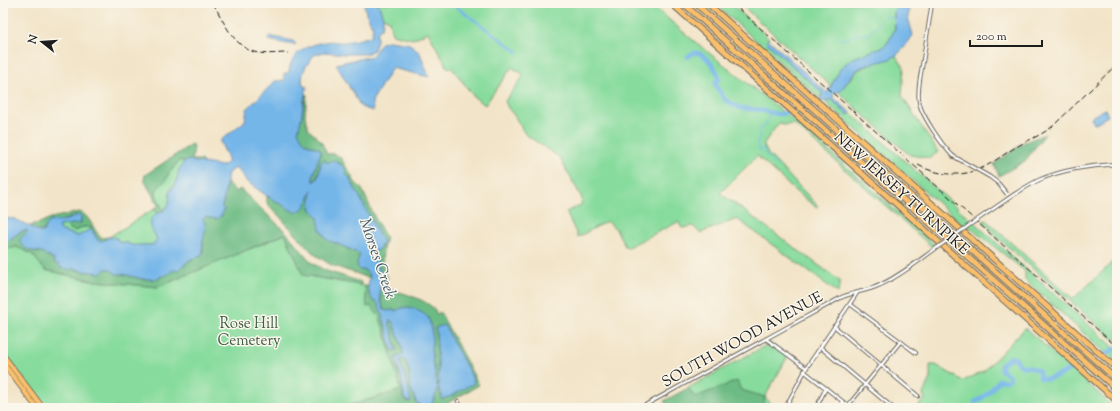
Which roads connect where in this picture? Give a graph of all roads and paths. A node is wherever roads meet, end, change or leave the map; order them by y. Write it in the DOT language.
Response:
graph roads {
  1 [pos="671,3"];
  2 [pos="684,3"];
  3 [pos="695,3"];
  4 [pos="707,3"];
  5 [pos="932,3"];
  6 [pos="1117,164"];
  7 [pos="1010,198"];
  8 [pos="857,293"];
  9 [pos="850,304"];
  10 [pos="834,326"];
  11 [pos="766,339"];
  12 [pos="900,341"];
  13 [pos="820,347"];
  14 [pos="916,353"];
  15 [pos="3,355"];
  16 [pos="3,363"];
  17 [pos="881,365"];
  18 [pos="1117,369"];
  19 [pos="805,370"];
  20 [pos="1117,380"];
  21 [pos="865,384"];
  22 [pos="826,388"];
  23 [pos="1117,390"];
  24 [pos="918,396"];
  25 [pos="458,401"];
  26 [pos="842,401"];
  27 [pos="1117,402"];
  28 [pos="818,405"];
  29 [pos="849,407"];
  30 [pos="37,408"];
  31 [pos="43,408"];
  32 [pos="462,408"];
  33 [pos="640,408"];
  34 [pos="785,408"];
  35 [pos="816,408"];
  36 [pos="827,408"];
  37 [pos="842,408"];
  38 [pos="893,408"];
  1 -- 27 [label="highway, NEW JERSEY TURNPIKE"];
  2 -- 23 [label="highway, NEW JERSEY TURNPIKE"];
  3 -- 20 [label="highway, NEW JERSEY TURNPIKE"];
  4 -- 18 [label="highway, NEW JERSEY TURNPIKE"];
  5 -- 7 [label="street, bridge"];
  6 -- 7 [label="street, SOUTH WOOD AVENUE"];
  7 -- 8 [label="street, SOUTH WOOD AVENUE, bridge"];
  8 -- 9 [label="street"];
  8 -- 11 [label="street, SOUTH WOOD AVENUE"];
  9 -- 10 [label="street"];
  9 -- 12 [label="street"];
  10 -- 13 [label="street"];
  10 -- 17 [label="street"];
  11 -- 19 [label="street"];
  11 -- 33 [label="street, SOUTH WOOD AVENUE"];
  12 -- 14 [label="street"];
  12 -- 17 [label="street"];
  13 -- 19 [label="street"];
  13 -- 21 [label="street"];
  15 -- 31 [label="highway"];
  16 -- 30 [label="highway"];
  17 -- 21 [label="street"];
  17 -- 24 [label="street"];
  19 -- 22 [label="street"];
  19 -- 34 [label="street"];
  21 -- 29 [label="street"];
  21 -- 38 [label="street"];
  22 -- 26 [label="street"];
  22 -- 28 [label="street"];
  25 -- 32 [label="street"];
  26 -- 29 [label="street"];
  26 -- 37 [label="street"];
  28 -- 35 [label="street"];
  28 -- 36 [label="street"];
}
